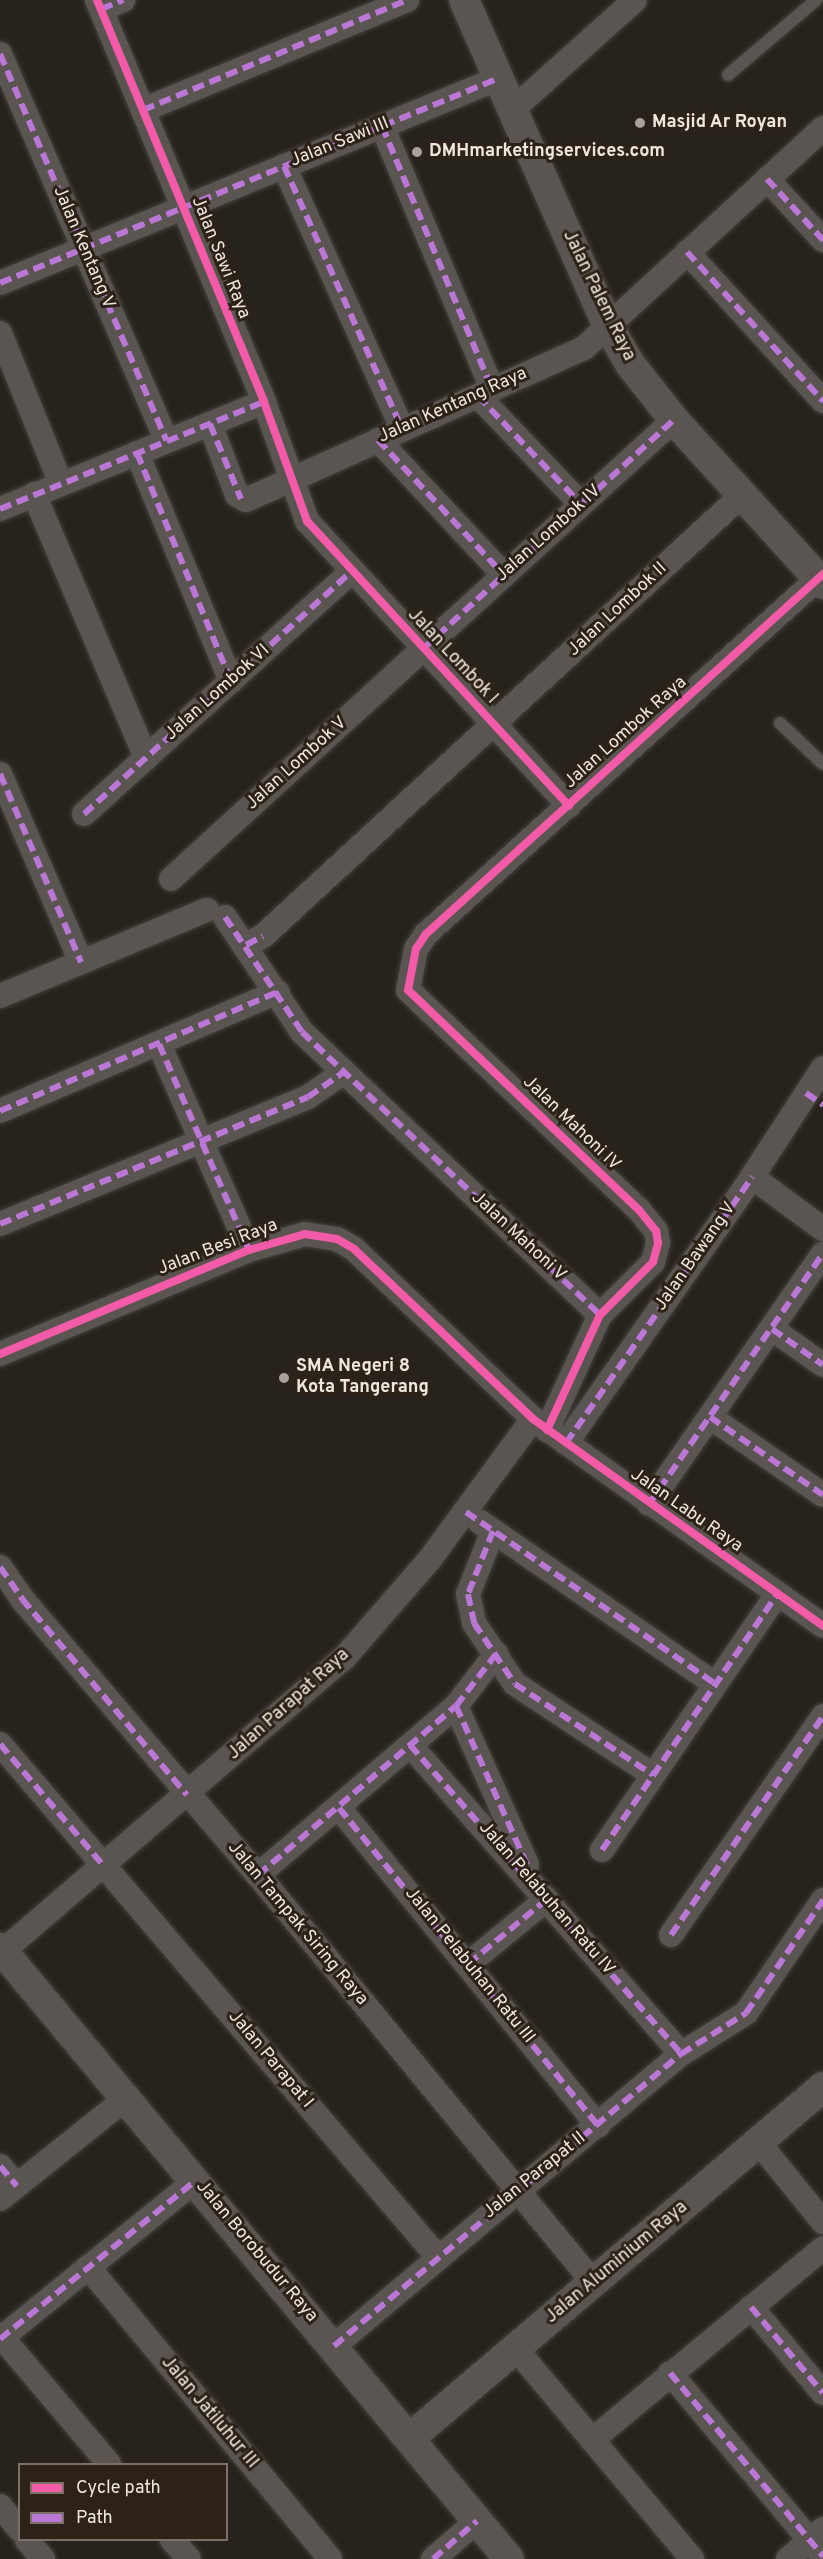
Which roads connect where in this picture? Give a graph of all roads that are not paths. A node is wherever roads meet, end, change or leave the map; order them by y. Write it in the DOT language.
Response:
graph roads {
  1 [pos="123,0"];
  2 [pos="407,0"];
  3 [pos="464,0"];
  4 [pos="635,0"];
  5 [pos="816,0"];
  6 [pos="99,4"];
  7 [pos="0,54"];
  8 [pos="728,75"];
  9 [pos="497,79"];
  10 [pos="143,110"];
  11 [pos="511,111"];
  12 [pos="382,126"];
  13 [pos="823,128"];
  14 [pos="284,166"];
  15 [pos="767,179"];
  16 [pos="183,207"];
  17 [pos="823,240"];
  18 [pos="83,248"];
  19 [pos="687,252"];
  20 [pos="0,283"];
  21 [pos="609,328"];
  22 [pos="0,333"];
  23 [pos="485,392"];
  24 [pos="823,401"];
  25 [pos="264,402"];
  26 [pos="674,420"];
  27 [pos="210,424"];
  28 [pos="402,429"];
  29 [pos="378,440"];
  30 [pos="167,441"];
  31 [pos="137,453"];
  32 [pos="293,478"];
  33 [pos="61,484"];
  34 [pos="34,494"];
  35 [pos="742,495"];
  36 [pos="581,504"];
  37 [pos="0,509"];
  38 [pos="312,528"];
  39 [pos="352,571"];
  40 [pos="504,575"];
  41 [pos="822,578"];
  42 [pos="424,648"];
  43 [pos="231,681"];
  44 [pos="780,723"];
  45 [pos="494,724"];
  46 [pos="146,758"];
  47 [pos="823,764"];
  48 [pos="0,774"];
  49 [pos="569,806"];
  50 [pos="84,814"];
  51 [pos="171,879"];
  52 [pos="254,941"];
  53 [pos="413,958"];
  54 [pos="81,962"];
  55 [pos="278,992"];
  56 [pos="0,996"];
  57 [pos="159,1044"];
  58 [pos="823,1068"];
  59 [pos="344,1071"];
  60 [pos="815,1099"];
  61 [pos="0,1111"];
  62 [pos="199,1142"];
  63 [pos="752,1177"];
  64 [pos="0,1224"];
  65 [pos="823,1229"];
  66 [pos="249,1250"];
  67 [pos="823,1254"];
  68 [pos="600,1316"];
  69 [pos="771,1329"];
  70 [pos="0,1354"];
  71 [pos="823,1365"];
  72 [pos="710,1417"];
  73 [pos="549,1431"];
  74 [pos="823,1495"];
  75 [pos="649,1504"];
  76 [pos="466,1512"];
  77 [pos="493,1531"];
  78 [pos="0,1567"];
  79 [pos="777,1594"];
  80 [pos="823,1626"];
  81 [pos="496,1654"];
  82 [pos="716,1684"];
  83 [pos="456,1706"];
  84 [pos="823,1716"];
  85 [pos="0,1744"];
  86 [pos="410,1745"];
  87 [pos="653,1775"];
  88 [pos="187,1795"];
  89 [pos="339,1808"];
  90 [pos="602,1850"];
  91 [pos="103,1864"];
  92 [pos="258,1875"];
  93 [pos="542,1892"];
  94 [pos="823,1900"];
  95 [pos="671,1935"];
  96 [pos="1,1949"];
  97 [pos="468,1964"];
  98 [pos="681,2054"];
  99 [pos="823,2087"];
  100 [pos="128,2097"];
  101 [pos="598,2126"];
  102 [pos="759,2143"];
  103 [pos="0,2166"];
  104 [pos="195,2180"];
  105 [pos="517,2190"];
  106 [pos="8,2192"];
  107 [pos="823,2222"];
  108 [pos="823,2248"];
  109 [pos="436,2256"];
  110 [pos="88,2267"];
  111 [pos="593,2282"];
  112 [pos="751,2307"];
  113 [pos="1,2337"];
  114 [pos="334,2346"];
  115 [pos="516,2349"];
  116 [pos="670,2373"];
  117 [pos="823,2393"];
  118 [pos="410,2438"];
  119 [pos="592,2440"];
  120 [pos="108,2463"];
  121 [pos="0,2506"];
  122 [pos="477,2521"];
  123 [pos="18,2528"];
  124 [pos="28,2541"];
  125 [pos="173,2541"];
  126 [pos="818,2542"];
  127 [pos="44,2559"];
  128 [pos="189,2559"];
  129 [pos="330,2559"];
  130 [pos="433,2559"];
  131 [pos="509,2559"];
  132 [pos="692,2559"];
  133 [pos="788,2559"];
  1 -- 6 [label="street"];
  2 -- 10 [label="street"];
  3 -- 9 [label="street, Jalan Palem Raya"];
  4 -- 11 [label="street"];
  5 -- 8 [label="lane"];
  6 -- 10 [label="street, Jalan Sawi Raya"];
  7 -- 18 [label="street, Jalan Kentang V"];
  9 -- 11 [label="street, Jalan Palem Raya"];
  9 -- 12 [label="street, Jalan Sawi III"];
  10 -- 16 [label="street, Jalan Sawi Raya"];
  11 -- 21 [label="street, Jalan Palem Raya"];
  12 -- 14 [label="street, Jalan Sawi III"];
  12 -- 23 [label="street"];
  13 -- 15 [label="street, Jalan Kentang Raya"];
  14 -- 16 [label="street, Jalan Sawi III"];
  14 -- 28 [label="street"];
  15 -- 17 [label="street"];
  15 -- 19 [label="street, Jalan Kentang Raya"];
  16 -- 18 [label="street, Jalan Sawi III"];
  16 -- 25 [label="street, Jalan Sawi Raya"];
  18 -- 20 [label="street, Jalan Sawi III"];
  18 -- 30 [label="street, Jalan Kentang V"];
  19 -- 21 [label="street, Jalan Kentang Raya"];
  19 -- 24 [label="street"];
  21 -- 23 [label="street, Jalan Kentang Raya"];
  21 -- 26 [label="street, Jalan Palem Raya"];
  22 -- 33 [label="street"];
  23 -- 28 [label="street, Jalan Kentang Raya"];
  23 -- 36 [label="street"];
  25 -- 27 [label="street"];
  25 -- 32 [label="street, Jalan Sawi Raya"];
  26 -- 35 [label="street, Jalan Palem Raya"];
  26 -- 36 [label="street, Jalan Lombok IV"];
  27 -- 30 [label="street"];
  27 -- 32 [label="street, Jalan Kentang Raya"];
  28 -- 29 [label="street, Jalan Kentang Raya"];
  29 -- 32 [label="street, Jalan Kentang Raya"];
  29 -- 40 [label="street"];
  30 -- 31 [label="street"];
  31 -- 33 [label="street"];
  31 -- 43 [label="street"];
  32 -- 38 [label="street, Jalan Sawi Raya"];
  33 -- 34 [label="street"];
  34 -- 37 [label="street"];
  34 -- 46 [label="street"];
  35 -- 41 [label="street, Jalan Palem Raya"];
  35 -- 45 [label="street, Jalan Lombok II"];
  36 -- 40 [label="street, Jalan Lombok IV"];
  38 -- 39 [label="street, Jalan Lombok I"];
  39 -- 42 [label="street, Jalan Lombok I"];
  39 -- 43 [label="street, Jalan Lombok VI"];
  40 -- 42 [label="street, Jalan Lombok IV"];
  41 -- 49 [label="street, Jalan Lombok Raya"];
  42 -- 45 [label="street, Jalan Lombok I"];
  42 -- 51 [label="street, Jalan Lombok V"];
  43 -- 46 [label="street, Jalan Lombok VI"];
  44 -- 47 [label="lane"];
  45 -- 49 [label="street, Jalan Lombok I"];
  45 -- 52 [label="street, Jalan Lombok II"];
  46 -- 50 [label="street, Jalan Lombok VI"];
  48 -- 54 [label="street"];
  49 -- 53 [label="street, Jalan Lombok Raya"];
  52 -- 54 [label="street, Jalan Mahoni V"];
  52 -- 55 [label="street, Jalan Mahoni V"];
  53 -- 68 [label="street, Jalan Mahoni IV"];
  54 -- 56 [label="street"];
  55 -- 57 [label="street"];
  55 -- 59 [label="street, Jalan Mahoni V"];
  57 -- 61 [label="street"];
  57 -- 62 [label="street"];
  58 -- 60 [label="street, Jalan Bawang V"];
  59 -- 62 [label="street"];
  59 -- 68 [label="street, Jalan Mahoni V"];
  60 -- 63 [label="street, Jalan Bawang V"];
  62 -- 64 [label="street"];
  62 -- 66 [label="street"];
  63 -- 65 [label="street"];
  63 -- 73 [label="street, Jalan Bawang V"];
  66 -- 70 [label="street, Jalan Besi Raya"];
  66 -- 73 [label="street, Jalan Besi Raya"];
  67 -- 69 [label="street"];
  68 -- 73 [label="street"];
  69 -- 71 [label="street"];
  69 -- 72 [label="street"];
  72 -- 74 [label="street"];
  72 -- 75 [label="street"];
  73 -- 75 [label="street, Jalan Labu Raya"];
  73 -- 76 [label="street, Jalan Parapat Raya"];
  75 -- 79 [label="street, Jalan Labu Raya"];
  76 -- 77 [label="street"];
  76 -- 88 [label="street, Jalan Parapat Raya"];
  77 -- 81 [label="street"];
  77 -- 82 [label="street"];
  78 -- 88 [label="street, Jalan Tampak Siring Raya"];
  79 -- 80 [label="street, Jalan Labu Raya"];
  79 -- 82 [label="street"];
  81 -- 83 [label="street"];
  81 -- 87 [label="street"];
  82 -- 87 [label="street"];
  83 -- 86 [label="street"];
  83 -- 93 [label="street"];
  84 -- 95 [label="street"];
  85 -- 91 [label="street, Jalan Parapat I"];
  86 -- 89 [label="street"];
  86 -- 93 [label="street, Jalan Pelabuhan Ratu IV"];
  87 -- 90 [label="street"];
  88 -- 91 [label="street, Jalan Parapat Raya"];
  88 -- 92 [label="street, Jalan Tampak Siring Raya"];
  89 -- 92 [label="street"];
  89 -- 97 [label="street, Jalan Pelabuhan Ratu III"];
  91 -- 96 [label="street, Jalan Parapat Raya"];
  91 -- 109 [label="street, Jalan Parapat I"];
  92 -- 105 [label="street, Jalan Tampak Siring Raya"];
  93 -- 97 [label="street"];
  93 -- 98 [label="street, Jalan Pelabuhan Ratu IV"];
  94 -- 98 [label="street, Jalan Parapat II"];
  96 -- 100 [label="street, Jalan Borobudur Raya"];
  97 -- 101 [label="street, Jalan Pelabuhan Ratu III"];
  98 -- 101 [label="street, Jalan Parapat II"];
  99 -- 102 [label="street, Jalan Aluminium Raya"];
  100 -- 104 [label="street, Jalan Borobudur Raya"];
  100 -- 106 [label="street"];
  101 -- 105 [label="street, Jalan Parapat II"];
  102 -- 107 [label="street"];
  102 -- 111 [label="street, Jalan Aluminium Raya"];
  103 -- 106 [label="street"];
  104 -- 110 [label="street"];
  104 -- 114 [label="street, Jalan Borobudur Raya"];
  105 -- 109 [label="street, Jalan Parapat II"];
  105 -- 111 [label="street, Jalan Tampak Siring Raya"];
  108 -- 112 [label="street"];
  109 -- 114 [label="street, Jalan Parapat II"];
  110 -- 113 [label="street"];
  110 -- 129 [label="street, Jalan Jatiluhur III"];
  111 -- 115 [label="street, Jalan Aluminium Raya"];
  112 -- 116 [label="street"];
  112 -- 117 [label="street"];
  113 -- 120 [label="street"];
  114 -- 118 [label="street, Jalan Borobudur Raya"];
  115 -- 118 [label="street, Jalan Aluminium Raya"];
  115 -- 119 [label="street"];
  116 -- 119 [label="street"];
  116 -- 126 [label="street"];
  118 -- 122 [label="street, Jalan Borobudur Raya"];
  119 -- 132 [label="street"];
  121 -- 123 [label="street"];
  122 -- 130 [label="street"];
  122 -- 131 [label="street, Jalan Borobudur Raya"];
  124 -- 127 [label="street"];
  125 -- 128 [label="street"];
  126 -- 133 [label="street"];
}
